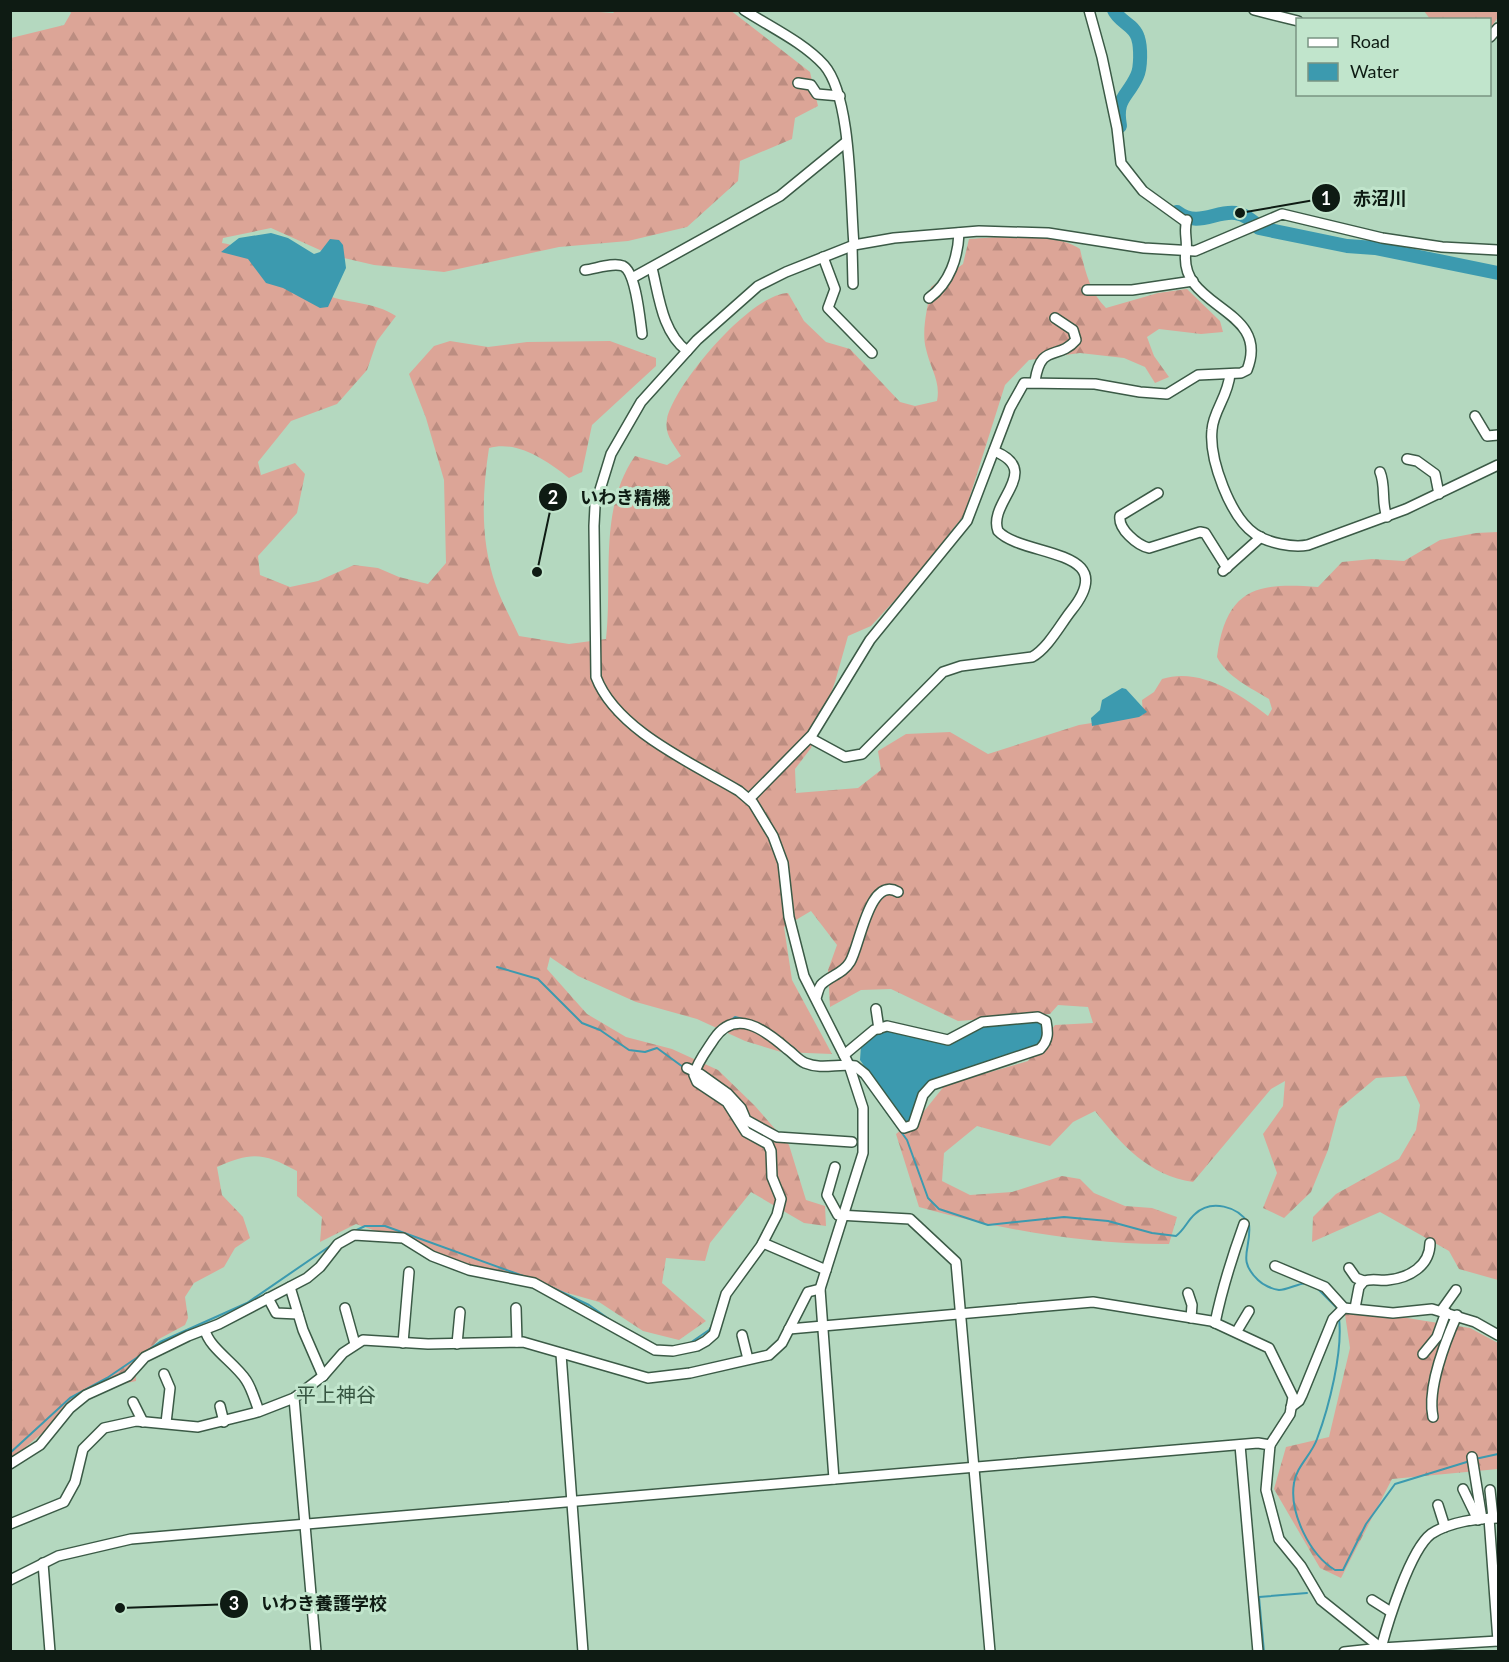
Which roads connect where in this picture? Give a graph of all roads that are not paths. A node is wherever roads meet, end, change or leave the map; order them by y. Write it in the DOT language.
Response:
graph roads {
  1 [pos="1089,10"];
  2 [pos="1254,10"];
  3 [pos="748,12"];
  4 [pos="1270,13"];
  5 [pos="1296,20"];
  6 [pos="798,83"];
  7 [pos="840,96"];
  8 [pos="846,142"];
  9 [pos="959,233"];
  10 [pos="853,245"];
  11 [pos="1498,250"];
  12 [pos="1186,251"];
  13 [pos="823,257"];
  14 [pos="652,268"];
  15 [pos="585,270"];
  16 [pos="632,278"];
  17 [pos="1193,281"];
  18 [pos="853,284"];
  19 [pos="1087,290"];
  20 [pos="929,298"];
  21 [pos="1055,318"];
  22 [pos="642,334"];
  23 [pos="687,351"];
  24 [pos="872,353"];
  25 [pos="1230,374"];
  26 [pos="1035,381"];
  27 [pos="1475,416"];
  28 [pos="1498,435"];
  29 [pos="994,451"];
  30 [pos="1407,459"];
  31 [pos="1498,465"];
  32 [pos="1380,472"];
  33 [pos="1158,493"];
  34 [pos="1440,494"];
  35 [pos="1387,517"];
  36 [pos="1261,537"];
  37 [pos="810,738"];
  38 [pos="749,799"];
  39 [pos="898,892"];
  40 [pos="816,998"];
  41 [pos="876,1009"];
  42 [pos="879,1029"];
  43 [pos="844,1055"];
  44 [pos="849,1065"];
  45 [pos="691,1070"];
  46 [pos="852,1142"];
  47 [pos="835,1167"];
  48 [pos="845,1217"];
  49 [pos="1244,1224"];
  50 [pos="763,1243"];
  51 [pos="1430,1243"];
  52 [pos="1275,1266"];
  53 [pos="1349,1268"];
  54 [pos="826,1270"];
  55 [pos="409,1272"];
  56 [pos="1364,1281"];
  57 [pos="290,1287"];
  58 [pos="820,1289"];
  59 [pos="1456,1290"];
  60 [pos="1188,1293"];
  61 [pos="268,1298"];
  62 [pos="345,1308"];
  63 [pos="516,1308"];
  64 [pos="1350,1308"];
  65 [pos="1249,1311"];
  66 [pos="460,1312"];
  67 [pos="1443,1312"];
  68 [pos="298,1314"];
  69 [pos="960,1315"];
  70 [pos="1457,1315"];
  71 [pos="1191,1318"];
  72 [pos="1215,1323"];
  73 [pos="821,1327"];
  74 [pos="789,1329"];
  75 [pos="205,1330"];
  76 [pos="1237,1331"];
  77 [pos="742,1335"];
  78 [pos="1498,1335"];
  79 [pos="517,1342"];
  80 [pos="403,1343"];
  81 [pos="355,1344"];
  82 [pos="457,1344"];
  83 [pos="561,1354"];
  84 [pos="1423,1354"];
  85 [pos="748,1359"];
  86 [pos="164,1374"];
  87 [pos="323,1376"];
  88 [pos="294,1398"];
  89 [pos="133,1402"];
  90 [pos="220,1406"];
  91 [pos="1291,1407"];
  92 [pos="259,1411"];
  93 [pos="1433,1417"];
  94 [pos="143,1422"];
  95 [pos="224,1422"];
  96 [pos="166,1423"];
  97 [pos="1240,1445"];
  98 [pos="1270,1445"];
  99 [pos="1472,1457"];
  100 [pos="10,1464"];
  101 [pos="973,1467"];
  102 [pos="834,1479"];
  103 [pos="1463,1489"];
  104 [pos="1490,1490"];
  105 [pos="572,1501"];
  106 [pos="1438,1505"];
  107 [pos="1488,1518"];
  108 [pos="10,1524"];
  109 [pos="305,1524"];
  110 [pos="1445,1527"];
  111 [pos="43,1563"];
  112 [pos="10,1580"];
  113 [pos="1372,1600"];
  114 [pos="1392,1612"];
  115 [pos="1498,1641"];
  116 [pos="1381,1648"];
  117 [pos="50,1652"];
  118 [pos="316,1652"];
  119 [pos="583,1652"];
  120 [pos="990,1652"];
  121 [pos="1258,1652"];
  122 [pos="1344,1652"];
  1 -- 12 [label="street"];
  2 -- 4 [label="street"];
  3 -- 7 [label="street"];
  4 -- 5 [label="street"];
  6 -- 7 [label="street"];
  7 -- 8 [label="street"];
  8 -- 10 [label="street"];
  8 -- 14 [label="street"];
  9 -- 10 [label="street"];
  9 -- 12 [label="street"];
  9 -- 20 [label="street"];
  10 -- 13 [label="street"];
  10 -- 18 [label="street"];
  11 -- 12 [label="street"];
  12 -- 17 [label="street"];
  13 -- 23 [label="street"];
  13 -- 24 [label="street"];
  14 -- 16 [label="street"];
  14 -- 23 [label="street"];
  15 -- 16 [label="street"];
  16 -- 22 [label="street"];
  17 -- 19 [label="street"];
  17 -- 25 [label="street"];
  21 -- 26 [label="street"];
  23 -- 38 [label="street"];
  25 -- 26 [label="street"];
  25 -- 36 [label="street"];
  26 -- 29 [label="street"];
  27 -- 28 [label="street"];
  29 -- 37 [label="street"];
  29 -- 37 [label="street"];
  30 -- 34 [label="street"];
  31 -- 34 [label="street"];
  32 -- 35 [label="street"];
  33 -- 36 [label="street"];
  34 -- 35 [label="street"];
  35 -- 36 [label="street"];
  37 -- 38 [label="street"];
  38 -- 40 [label="street"];
  39 -- 40 [label="street"];
  40 -- 43 [label="street"];
  41 -- 42 [label="street"];
  42 -- 43 [label="street"];
  42 -- 44 [label="street"];
  43 -- 44 [label="street"];
  44 -- 45 [label="street"];
  44 -- 48 [label="street"];
  45 -- 46 [label="street"];
  45 -- 50 [label="street"];
  47 -- 48 [label="street"];
  48 -- 54 [label="street"];
  48 -- 69 [label="street"];
  49 -- 72 [label="street"];
  50 -- 54 [label="street"];
  50 -- 57 [label="street"];
  51 -- 56 [label="street"];
  52 -- 64 [label="street"];
  53 -- 56 [label="street"];
  54 -- 58 [label="street"];
  55 -- 80 [label="street"];
  56 -- 64 [label="street"];
  57 -- 61 [label="street"];
  57 -- 68 [label="street"];
  58 -- 73 [label="street"];
  58 -- 74 [label="street"];
  59 -- 67 [label="street"];
  60 -- 71 [label="street"];
  61 -- 68 [label="street"];
  61 -- 75 [label="street"];
  62 -- 81 [label="street"];
  63 -- 79 [label="street"];
  64 -- 67 [label="street"];
  64 -- 91 [label="street"];
  65 -- 76 [label="street"];
  66 -- 82 [label="street"];
  67 -- 70 [label="street"];
  67 -- 84 [label="street"];
  68 -- 87 [label="street"];
  69 -- 71 [label="street"];
  69 -- 73 [label="street"];
  69 -- 101 [label="street"];
  70 -- 78 [label="street"];
  70 -- 93 [label="street"];
  71 -- 72 [label="street"];
  72 -- 76 [label="street"];
  73 -- 74 [label="street"];
  73 -- 102 [label="street"];
  74 -- 85 [label="street"];
  75 -- 92 [label="street"];
  75 -- 100 [label="street"];
  76 -- 91 [label="street"];
  77 -- 85 [label="street"];
  79 -- 82 [label="street"];
  79 -- 83 [label="street"];
  80 -- 81 [label="street"];
  80 -- 82 [label="street"];
  81 -- 87 [label="street"];
  83 -- 85 [label="street"];
  83 -- 105 [label="street"];
  86 -- 96 [label="street"];
  87 -- 88 [label="street"];
  88 -- 92 [label="street"];
  88 -- 109 [label="street"];
  89 -- 94 [label="street"];
  90 -- 95 [label="street"];
  91 -- 98 [label="street"];
  92 -- 95 [label="street"];
  94 -- 96 [label="street"];
  94 -- 108 [label="street"];
  95 -- 96 [label="street"];
  97 -- 98 [label="street"];
  97 -- 101 [label="street"];
  97 -- 121 [label="street"];
  98 -- 116 [label="street"];
  99 -- 107 [label="street"];
  101 -- 102 [label="street"];
  101 -- 120 [label="street"];
  102 -- 105 [label="street"];
  103 -- 107 [label="street"];
  104 -- 107 [label="street"];
  105 -- 109 [label="street"];
  105 -- 119 [label="street"];
  106 -- 110 [label="street"];
  107 -- 110 [label="street"];
  107 -- 115 [label="street"];
  109 -- 111 [label="street"];
  109 -- 118 [label="street"];
  110 -- 114 [label="street"];
  111 -- 112 [label="street"];
  111 -- 117 [label="street"];
  113 -- 114 [label="street"];
  114 -- 116 [label="street"];
  115 -- 116 [label="street"];
  116 -- 122 [label="street"];
}
